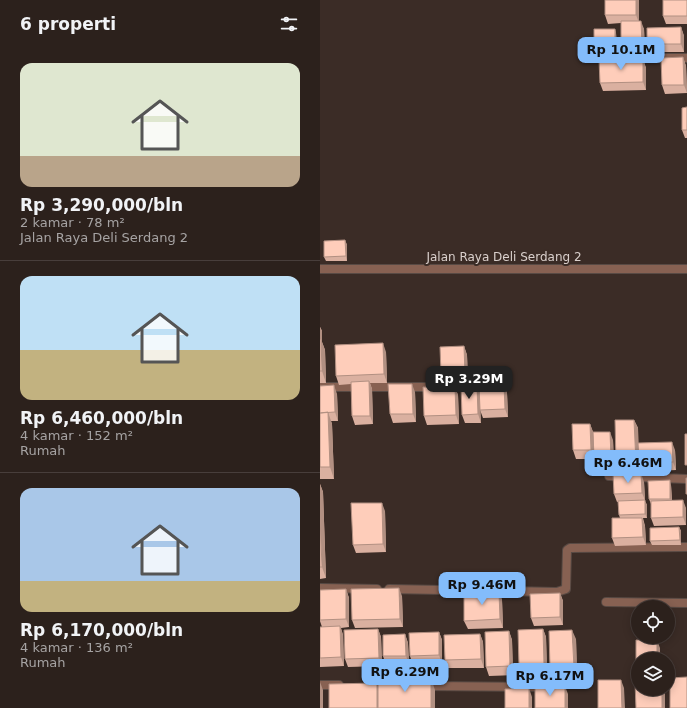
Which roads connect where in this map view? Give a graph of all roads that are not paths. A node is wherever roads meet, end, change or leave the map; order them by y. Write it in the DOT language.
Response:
graph roads {
  1 [pos="612,58"];
  2 [pos="687,58"];
  3 [pos="320,269"];
  4 [pos="687,269"];
  5 [pos="320,387"];
  6 [pos="493,387"];
  7 [pos="609,476"];
  8 [pos="687,479"];
  9 [pos="687,547"];
  10 [pos="320,588"];
  11 [pos="606,602"];
  12 [pos="687,603"];
  13 [pos="320,685"];
  14 [pos="350,685"];
  15 [pos="411,686"];
  16 [pos="557,687"];
  1 -- 2 [label="street"];
  3 -- 4 [label="street, Jalan Raya Deli Serdang 2"];
  5 -- 6 [label="street"];
  7 -- 8 [label="street"];
  9 -- 10 [label="street"];
  11 -- 12 [label="street"];
  13 -- 14 [label="street"];
  15 -- 16 [label="street"];
}
